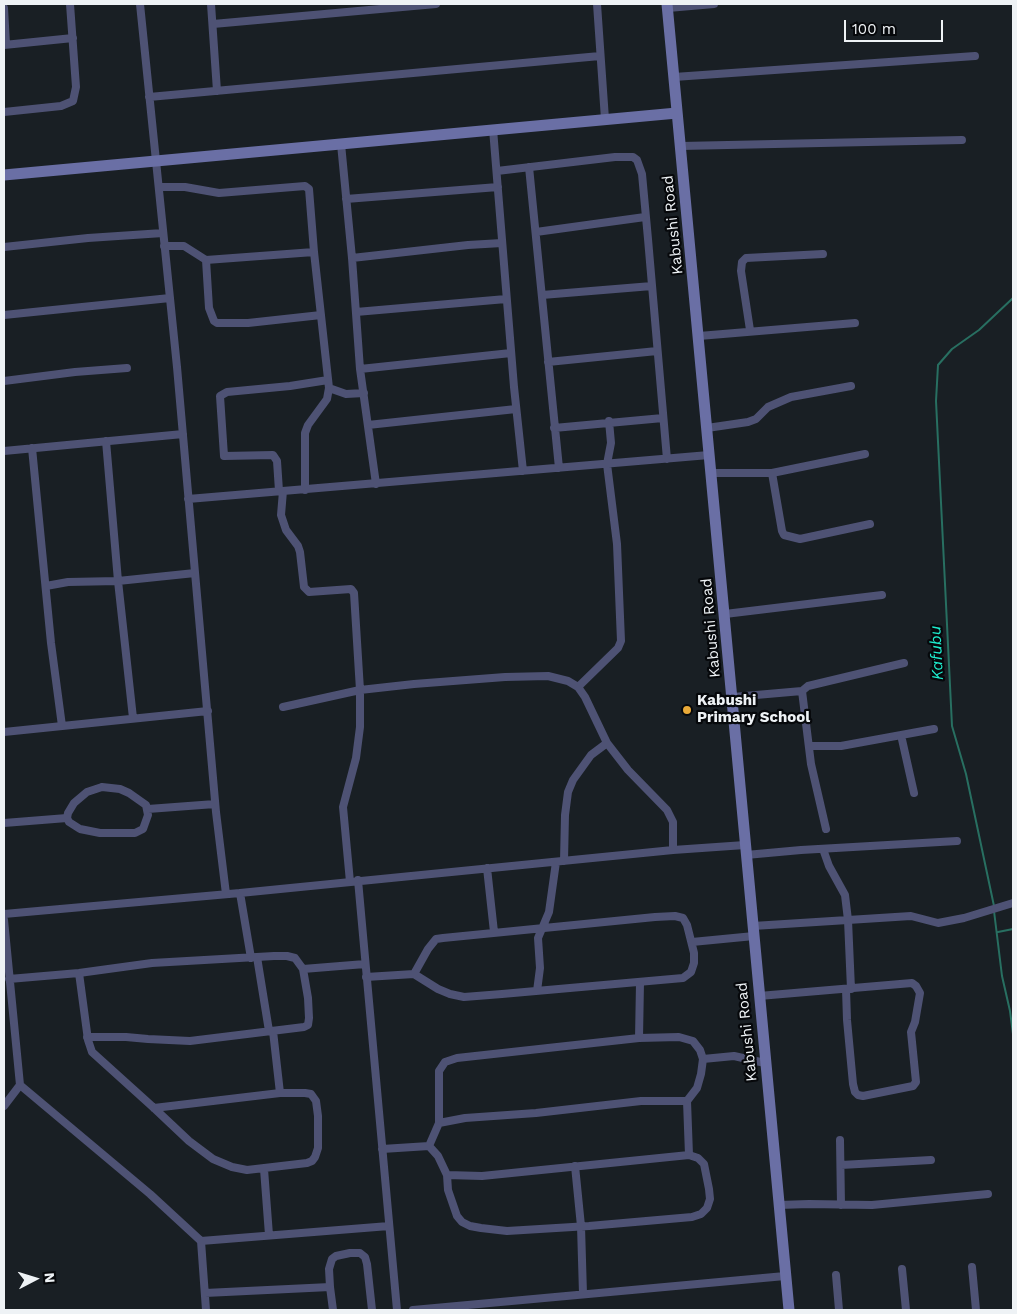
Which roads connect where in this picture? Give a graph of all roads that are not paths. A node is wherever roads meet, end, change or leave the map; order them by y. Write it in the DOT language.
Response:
graph roads {
  1 [pos="70,4"];
  2 [pos="140,4"];
  3 [pos="211,4"];
  4 [pos="436,4"];
  5 [pos="597,4"];
  6 [pos="714,4"];
  7 [pos="668,6"];
  8 [pos="4,8"];
  9 [pos="213,24"];
  10 [pos="73,38"];
  11 [pos="5,44"];
  12 [pos="600,56"];
  13 [pos="975,56"];
  14 [pos="674,77"];
  15 [pos="217,91"];
  16 [pos="149,97"];
  17 [pos="4,112"];
  18 [pos="677,113"];
  19 [pos="606,119"];
  20 [pos="493,129"];
  21 [pos="962,140"];
  22 [pos="341,144"];
  23 [pos="680,146"];
  24 [pos="156,161"];
  25 [pos="530,167"];
  26 [pos="497,171"];
  27 [pos="4,174"];
  28 [pos="159,187"];
  29 [pos="498,187"];
  30 [pos="346,199"];
  31 [pos="645,217"];
  32 [pos="536,232"];
  33 [pos="163,233"];
  34 [pos="502,243"];
  35 [pos="164,246"];
  36 [pos="4,247"];
  37 [pos="314,252"];
  38 [pos="823,254"];
  39 [pos="352,258"];
  40 [pos="206,260"];
  41 [pos="652,286"];
  42 [pos="542,295"];
  43 [pos="170,298"];
  44 [pos="506,299"];
  45 [pos="356,312"];
  46 [pos="4,315"];
  47 [pos="321,315"];
  48 [pos="855,323"];
  49 [pos="750,330"];
  50 [pos="699,336"];
  51 [pos="657,351"];
  52 [pos="511,353"];
  53 [pos="548,362"];
  54 [pos="127,368"];
  55 [pos="360,369"];
  56 [pos="4,381"];
  57 [pos="328,384"];
  58 [pos="850,386"];
  59 [pos="364,393"];
  60 [pos="516,409"];
  61 [pos="663,418"];
  62 [pos="608,421"];
  63 [pos="368,425"];
  64 [pos="554,428"];
  65 [pos="707,428"];
  66 [pos="183,434"];
  67 [pos="106,441"];
  68 [pos="32,448"];
  69 [pos="4,451"];
  70 [pos="865,454"];
  71 [pos="709,455"];
  72 [pos="667,459"];
  73 [pos="608,464"];
  74 [pos="559,468"];
  75 [pos="523,471"];
  76 [pos="711,473"];
  77 [pos="772,473"];
  78 [pos="376,484"];
  79 [pos="305,490"];
  80 [pos="281,491"];
  81 [pos="188,499"];
  82 [pos="870,524"];
  83 [pos="195,572"];
  84 [pos="118,581"];
  85 [pos="46,586"];
  86 [pos="882,595"];
  87 [pos="725,614"];
  88 [pos="904,663"];
  89 [pos="578,687"];
  90 [pos="360,690"];
  91 [pos="802,691"];
  92 [pos="733,697"];
  93 [pos="283,707"];
  94 [pos="208,711"];
  95 [pos="133,718"];
  96 [pos="62,726"];
  97 [pos="934,729"];
  98 [pos="4,732"];
  99 [pos="901,735"];
  100 [pos="607,743"];
  101 [pos="810,746"];
  102 [pos="914,794"];
  103 [pos="215,804"];
  104 [pos="148,810"];
  105 [pos="67,818"];
  106 [pos="4,823"];
  107 [pos="826,829"];
  108 [pos="957,841"];
  109 [pos="823,849"];
  110 [pos="673,850"];
  111 [pos="746,850"];
  112 [pos="560,862"];
  113 [pos="487,868"];
  114 [pos="354,881"];
  115 [pos="240,893"];
  116 [pos="226,894"];
  117 [pos="1012,903"];
  118 [pos="4,914"];
  119 [pos="4,920"];
  120 [pos="848,920"];
  121 [pos="543,927"];
  122 [pos="753,931"];
  123 [pos="494,932"];
  124 [pos="692,942"];
  125 [pos="254,958"];
  126 [pos="365,964"];
  127 [pos="303,969"];
  128 [pos="79,974"];
  129 [pos="414,974"];
  130 [pos="366,977"];
  131 [pos="9,979"];
  132 [pos="640,983"];
  133 [pos="849,989"];
  134 [pos="538,991"];
  135 [pos="759,996"];
  136 [pos="271,1031"];
  137 [pos="87,1037"];
  138 [pos="640,1038"];
  139 [pos="703,1059"];
  140 [pos="765,1063"];
  141 [pos="20,1085"];
  142 [pos="280,1093"];
  143 [pos="687,1101"];
  144 [pos="4,1106"];
  145 [pos="154,1108"];
  146 [pos="439,1123"];
  147 [pos="840,1140"];
  148 [pos="429,1146"];
  149 [pos="382,1150"];
  150 [pos="689,1155"];
  151 [pos="931,1160"];
  152 [pos="841,1164"];
  153 [pos="575,1166"];
  154 [pos="264,1169"];
  155 [pos="447,1175"];
  156 [pos="988,1194"];
  157 [pos="779,1205"];
  158 [pos="841,1205"];
  159 [pos="389,1226"];
  160 [pos="581,1226"];
  161 [pos="269,1235"];
  162 [pos="201,1241"];
  163 [pos="972,1267"];
  164 [pos="902,1269"];
  165 [pos="836,1275"];
  166 [pos="785,1276"];
  167 [pos="330,1287"];
  168 [pos="205,1293"];
  169 [pos="583,1294"];
  170 [pos="206,1310"];
  171 [pos="333,1310"];
  172 [pos="372,1310"];
  173 [pos="397,1310"];
  174 [pos="413,1310"];
  175 [pos="788,1310"];
  176 [pos="839,1310"];
  177 [pos="906,1310"];
  178 [pos="976,1310"];
  1 -- 10 [label="street"];
  2 -- 16 [label="street"];
  3 -- 9 [label="street"];
  4 -- 9 [label="street"];
  5 -- 12 [label="street"];
  6 -- 7 [label="street"];
  7 -- 14 [label="main road, Kabushi Road"];
  8 -- 11 [label="street"];
  9 -- 15 [label="street"];
  10 -- 11 [label="street"];
  10 -- 17 [label="street"];
  12 -- 15 [label="street"];
  12 -- 19 [label="street"];
  13 -- 14 [label="street"];
  14 -- 18 [label="main road, Kabushi Road"];
  15 -- 16 [label="street"];
  16 -- 24 [label="street"];
  18 -- 19 [label="main road"];
  18 -- 23 [label="main road, Kabushi Road"];
  19 -- 20 [label="main road"];
  20 -- 22 [label="main road"];
  20 -- 26 [label="street"];
  21 -- 23 [label="street"];
  22 -- 24 [label="main road"];
  22 -- 30 [label="street"];
  23 -- 50 [label="main road, Kabushi Road"];
  24 -- 27 [label="main road"];
  24 -- 28 [label="street"];
  25 -- 26 [label="street"];
  25 -- 31 [label="street"];
  25 -- 32 [label="street"];
  26 -- 29 [label="street"];
  28 -- 33 [label="street"];
  28 -- 37 [label="street"];
  29 -- 30 [label="street"];
  29 -- 34 [label="street"];
  30 -- 39 [label="street"];
  31 -- 32 [label="street"];
  31 -- 41 [label="street"];
  32 -- 42 [label="street"];
  33 -- 35 [label="street"];
  33 -- 36 [label="street"];
  34 -- 39 [label="street"];
  34 -- 44 [label="street"];
  35 -- 40 [label="street"];
  35 -- 43 [label="street"];
  37 -- 40 [label="street"];
  37 -- 47 [label="street"];
  38 -- 49 [label="street"];
  39 -- 45 [label="street"];
  40 -- 47 [label="street"];
  41 -- 42 [label="street"];
  41 -- 51 [label="street"];
  42 -- 53 [label="street"];
  43 -- 46 [label="street"];
  43 -- 66 [label="street"];
  44 -- 45 [label="street"];
  44 -- 52 [label="street"];
  45 -- 55 [label="street"];
  47 -- 57 [label="street"];
  48 -- 49 [label="street"];
  49 -- 50 [label="street"];
  50 -- 65 [label="main road, Kabushi Road"];
  51 -- 53 [label="street"];
  51 -- 61 [label="street"];
  52 -- 55 [label="street"];
  52 -- 60 [label="street"];
  53 -- 64 [label="street"];
  54 -- 56 [label="street"];
  55 -- 59 [label="street"];
  57 -- 59 [label="street"];
  57 -- 79 [label="street"];
  57 -- 80 [label="street"];
  58 -- 65 [label="street"];
  59 -- 63 [label="street"];
  60 -- 63 [label="street"];
  60 -- 75 [label="street"];
  61 -- 62 [label="street"];
  61 -- 72 [label="street"];
  62 -- 64 [label="street"];
  62 -- 73 [label="street"];
  63 -- 78 [label="street"];
  64 -- 74 [label="street"];
  65 -- 71 [label="main road, Kabushi Road"];
  66 -- 67 [label="street"];
  66 -- 81 [label="street"];
  67 -- 68 [label="street"];
  67 -- 84 [label="street"];
  68 -- 69 [label="street"];
  68 -- 85 [label="street"];
  70 -- 77 [label="street"];
  71 -- 72 [label="street"];
  71 -- 76 [label="main road, Kabushi Road"];
  72 -- 73 [label="street"];
  73 -- 74 [label="street"];
  73 -- 89 [label="street"];
  74 -- 75 [label="street"];
  75 -- 78 [label="street"];
  76 -- 77 [label="street"];
  76 -- 87 [label="main road, Kabushi Road"];
  77 -- 82 [label="street"];
  78 -- 79 [label="street"];
  79 -- 80 [label="street"];
  80 -- 81 [label="street"];
  80 -- 90 [label="street"];
  81 -- 83 [label="street"];
  83 -- 84 [label="street"];
  83 -- 94 [label="street"];
  84 -- 85 [label="street"];
  84 -- 95 [label="street"];
  85 -- 96 [label="street"];
  86 -- 87 [label="street"];
  87 -- 92 [label="main road, Kabushi Road"];
  88 -- 91 [label="street"];
  89 -- 90 [label="street"];
  89 -- 100 [label="street"];
  90 -- 93 [label="street"];
  90 -- 114 [label="street"];
  91 -- 92 [label="street"];
  91 -- 101 [label="street"];
  92 -- 111 [label="main road, Kabushi Road"];
  94 -- 95 [label="street"];
  94 -- 103 [label="street"];
  95 -- 96 [label="street"];
  96 -- 98 [label="street"];
  97 -- 99 [label="street"];
  99 -- 101 [label="street"];
  99 -- 102 [label="street"];
  100 -- 110 [label="street"];
  100 -- 112 [label="street"];
  101 -- 107 [label="street"];
  103 -- 104 [label="street"];
  103 -- 116 [label="street"];
  104 -- 105 [label="street"];
  104 -- 105 [label="street"];
  105 -- 106 [label="street"];
  108 -- 109 [label="street"];
  109 -- 111 [label="street"];
  109 -- 120 [label="street"];
  110 -- 111 [label="street"];
  110 -- 112 [label="street"];
  111 -- 122 [label="main road, Kabushi Road"];
  112 -- 113 [label="street"];
  112 -- 121 [label="street"];
  113 -- 114 [label="street"];
  113 -- 123 [label="street"];
  114 -- 115 [label="street"];
  114 -- 126 [label="street"];
  115 -- 116 [label="street"];
  115 -- 125 [label="street"];
  116 -- 118 [label="street"];
  117 -- 120 [label="street"];
  119 -- 131 [label="street"];
  120 -- 122 [label="street"];
  120 -- 133 [label="street"];
  121 -- 123 [label="street"];
  121 -- 124 [label="street"];
  121 -- 134 [label="street"];
  122 -- 124 [label="street"];
  122 -- 135 [label="main road, Kabushi Road"];
  123 -- 129 [label="street"];
  124 -- 132 [label="street"];
  125 -- 127 [label="street"];
  125 -- 128 [label="street"];
  125 -- 136 [label="street"];
  126 -- 127 [label="street"];
  126 -- 130 [label="street"];
  127 -- 136 [label="street"];
  128 -- 131 [label="street"];
  128 -- 137 [label="street"];
  129 -- 130 [label="street"];
  129 -- 134 [label="street"];
  130 -- 149 [label="street"];
  131 -- 141 [label="street"];
  132 -- 134 [label="street"];
  132 -- 138 [label="street"];
  133 -- 133 [label="street"];
  133 -- 135 [label="street"];
  135 -- 140 [label="main road, Kabushi Road"];
  136 -- 137 [label="street"];
  136 -- 142 [label="street"];
  137 -- 145 [label="street"];
  138 -- 139 [label="street"];
  138 -- 146 [label="street"];
  139 -- 140 [label="street"];
  139 -- 143 [label="street"];
  140 -- 157 [label="main road, Kabushi Road"];
  141 -- 144 [label="street"];
  141 -- 162 [label="street"];
  142 -- 145 [label="street"];
  142 -- 154 [label="street"];
  143 -- 146 [label="street"];
  143 -- 150 [label="street"];
  145 -- 154 [label="street"];
  146 -- 148 [label="street"];
  147 -- 152 [label="street"];
  148 -- 149 [label="street"];
  148 -- 155 [label="street"];
  149 -- 159 [label="street"];
  150 -- 153 [label="street"];
  150 -- 160 [label="street"];
  151 -- 152 [label="street"];
  152 -- 158 [label="street"];
  153 -- 155 [label="street"];
  153 -- 160 [label="street"];
  154 -- 161 [label="street"];
  155 -- 160 [label="street"];
  156 -- 158 [label="street"];
  157 -- 158 [label="street"];
  157 -- 166 [label="main road, Kabushi Road"];
  159 -- 161 [label="street"];
  159 -- 173 [label="street"];
  160 -- 169 [label="street"];
  161 -- 162 [label="street"];
  162 -- 168 [label="street"];
  163 -- 178 [label="street"];
  164 -- 177 [label="street"];
  165 -- 176 [label="street"];
  166 -- 169 [label="street"];
  166 -- 175 [label="main road, Kabushi Road"];
  167 -- 168 [label="street"];
  167 -- 171 [label="street"];
  167 -- 172 [label="street"];
  168 -- 170 [label="street"];
  169 -- 174 [label="street"];
}
